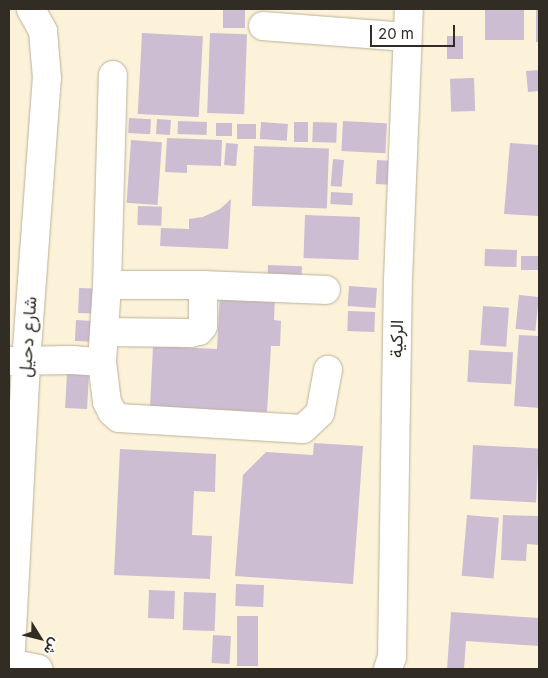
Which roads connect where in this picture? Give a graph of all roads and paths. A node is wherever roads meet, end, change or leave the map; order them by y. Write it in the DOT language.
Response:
graph roads {
  1 [pos="31,9"];
  2 [pos="408,9"];
  3 [pos="263,26"];
  4 [pos="406,37"];
  5 [pos="113,74"];
  6 [pos="107,284"];
  7 [pos="203,284"];
  8 [pos="326,290"];
  9 [pos="104,332"];
  10 [pos="17,361"];
  11 [pos="102,362"];
  12 [pos="328,370"];
  13 [pos="10,666"];
  14 [pos="38,669"];
  15 [pos="388,669"];
  1 -- 10 [label="street, شارع دحيل"];
  2 -- 4 [label="street, الركية"];
  3 -- 4 [label="street"];
  4 -- 15 [label="street, الركية"];
  5 -- 6 [label="street"];
  6 -- 7 [label="street"];
  6 -- 9 [label="street"];
  7 -- 8 [label="street"];
  7 -- 9 [label="street"];
  9 -- 11 [label="street"];
  10 -- 11 [label="street"];
  10 -- 13 [label="street, شارع دحيل"];
  11 -- 12 [label="street"];
  13 -- 14 [label="street"];
}
